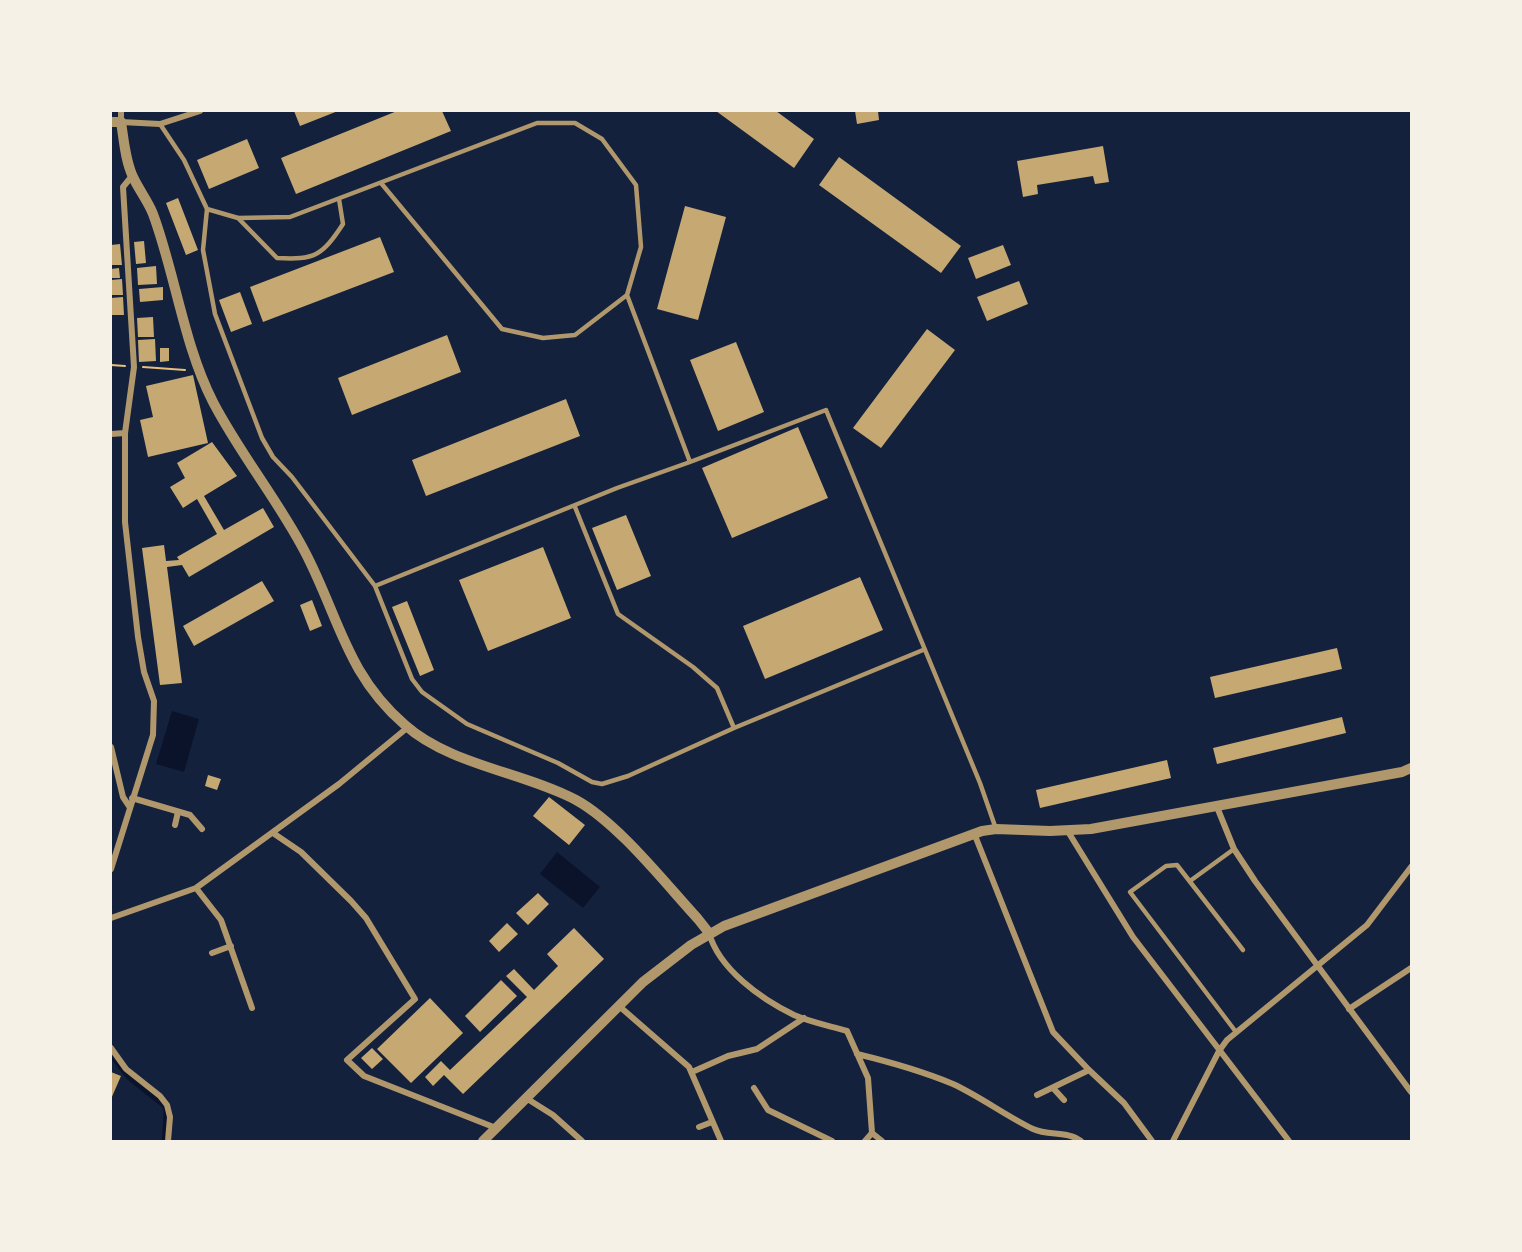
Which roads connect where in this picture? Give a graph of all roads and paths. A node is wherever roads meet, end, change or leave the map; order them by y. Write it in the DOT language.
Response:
graph roads {
  1 [pos="200,111"];
  2 [pos="118,118"];
  3 [pos="160,124"];
  4 [pos="132,176"];
  5 [pos="381,183"];
  6 [pos="339,199"];
  7 [pos="207,209"];
  8 [pos="238,218"];
  9 [pos="627,295"];
  10 [pos="134,367"];
  11 [pos="200,368"];
  12 [pos="125,433"];
  13 [pos="111,434"];
  14 [pos="690,462"];
  15 [pos="575,507"];
  16 [pos="375,586"];
  17 [pos="923,650"];
  18 [pos="407,728"];
  19 [pos="734,728"];
  20 [pos="111,747"];
  21 [pos="1408,772"];
  22 [pos="132,798"];
  23 [pos="129,806"];
  24 [pos="1217,807"];
  25 [pos="178,812"];
  26 [pos="175,825"];
  27 [pos="202,829"];
  28 [pos="996,829"];
  29 [pos="1067,830"];
  30 [pos="273,833"];
  31 [pos="974,833"];
  32 [pos="111,841"];
  33 [pos="119,842"];
  34 [pos="1234,849"];
  35 [pos="1411,867"];
  36 [pos="111,869"];
  37 [pos="1190,881"];
  38 [pos="196,888"];
  39 [pos="111,918"];
  40 [pos="709,933"];
  41 [pos="231,946"];
  42 [pos="1243,950"];
  43 [pos="212,953"];
  44 [pos="1318,966"];
  45 [pos="1411,968"];
  46 [pos="619,1006"];
  47 [pos="252,1008"];
  48 [pos="1349,1009"];
  49 [pos="804,1018"];
  50 [pos="1236,1032"];
  51 [pos="111,1048"];
  52 [pos="1219,1051"];
  53 [pos="857,1054"];
  54 [pos="1089,1070"];
  55 [pos="692,1072"];
  56 [pos="754,1088"];
  57 [pos="1053,1088"];
  58 [pos="1411,1092"];
  59 [pos="1037,1095"];
  60 [pos="526,1098"];
  61 [pos="1064,1100"];
  62 [pos="712,1122"];
  63 [pos="699,1127"];
  64 [pos="496,1128"];
  65 [pos="872,1133"];
  66 [pos="168,1141"];
  67 [pos="483,1141"];
  68 [pos="582,1141"];
  69 [pos="721,1141"];
  70 [pos="832,1141"];
  71 [pos="865,1141"];
  72 [pos="882,1141"];
  73 [pos="1081,1141"];
  74 [pos="1152,1141"];
  75 [pos="1173,1141"];
  76 [pos="1289,1141"];
  1 -- 3 [label="street"];
  2 -- 3 [label="street"];
  2 -- 4 [label="street"];
  3 -- 7 [label="lane"];
  4 -- 10 [label="street"];
  4 -- 11 [label="street"];
  5 -- 6 [label="lane"];
  5 -- 9 [label="lane"];
  5 -- 9 [label="lane"];
  6 -- 8 [label="lane"];
  6 -- 8 [label="lane"];
  7 -- 8 [label="lane"];
  7 -- 16 [label="lane"];
  9 -- 14 [label="lane"];
  10 -- 11 [label="path"];
  10 -- 12 [label="street"];
  11 -- 18 [label="street"];
  12 -- 13 [label="street"];
  12 -- 22 [label="street"];
  14 -- 15 [label="lane"];
  14 -- 17 [label="lane"];
  15 -- 16 [label="lane"];
  15 -- 19 [label="lane"];
  16 -- 19 [label="lane"];
  17 -- 19 [label="lane"];
  17 -- 28 [label="lane"];
  18 -- 30 [label="street"];
  18 -- 40 [label="street"];
  20 -- 23 [label="street"];
  21 -- 24 [label="street"];
  22 -- 23 [label="street"];
  22 -- 25 [label="street"];
  23 -- 33 [label="street"];
  24 -- 29 [label="street"];
  24 -- 34 [label="street"];
  25 -- 26 [label="street"];
  25 -- 27 [label="street"];
  28 -- 29 [label="street"];
  28 -- 31 [label="street"];
  29 -- 52 [label="street"];
  30 -- 38 [label="street"];
  30 -- 64 [label="street"];
  31 -- 40 [label="street"];
  31 -- 54 [label="street"];
  32 -- 33 [label="street"];
  33 -- 36 [label="street"];
  34 -- 37 [label="lane"];
  34 -- 44 [label="street"];
  35 -- 44 [label="street"];
  37 -- 42 [label="lane"];
  37 -- 50 [label="lane"];
  38 -- 39 [label="street"];
  38 -- 41 [label="street"];
  40 -- 46 [label="street"];
  40 -- 49 [label="street"];
  41 -- 43 [label="street"];
  41 -- 47 [label="street"];
  44 -- 48 [label="street"];
  44 -- 50 [label="street"];
  45 -- 48 [label="street"];
  46 -- 55 [label="street"];
  46 -- 60 [label="street"];
  48 -- 58 [label="street"];
  49 -- 53 [label="street"];
  49 -- 55 [label="street"];
  50 -- 52 [label="street"];
  51 -- 66 [label="street"];
  52 -- 75 [label="street"];
  52 -- 76 [label="street"];
  53 -- 65 [label="street"];
  53 -- 73 [label="street"];
  54 -- 57 [label="street"];
  54 -- 74 [label="street"];
  55 -- 62 [label="street"];
  56 -- 70 [label="street"];
  57 -- 59 [label="street"];
  57 -- 61 [label="street"];
  60 -- 64 [label="street"];
  60 -- 68 [label="street"];
  62 -- 63 [label="street"];
  62 -- 69 [label="street"];
  64 -- 67 [label="street"];
  65 -- 71 [label="street"];
  65 -- 72 [label="street"];
}
